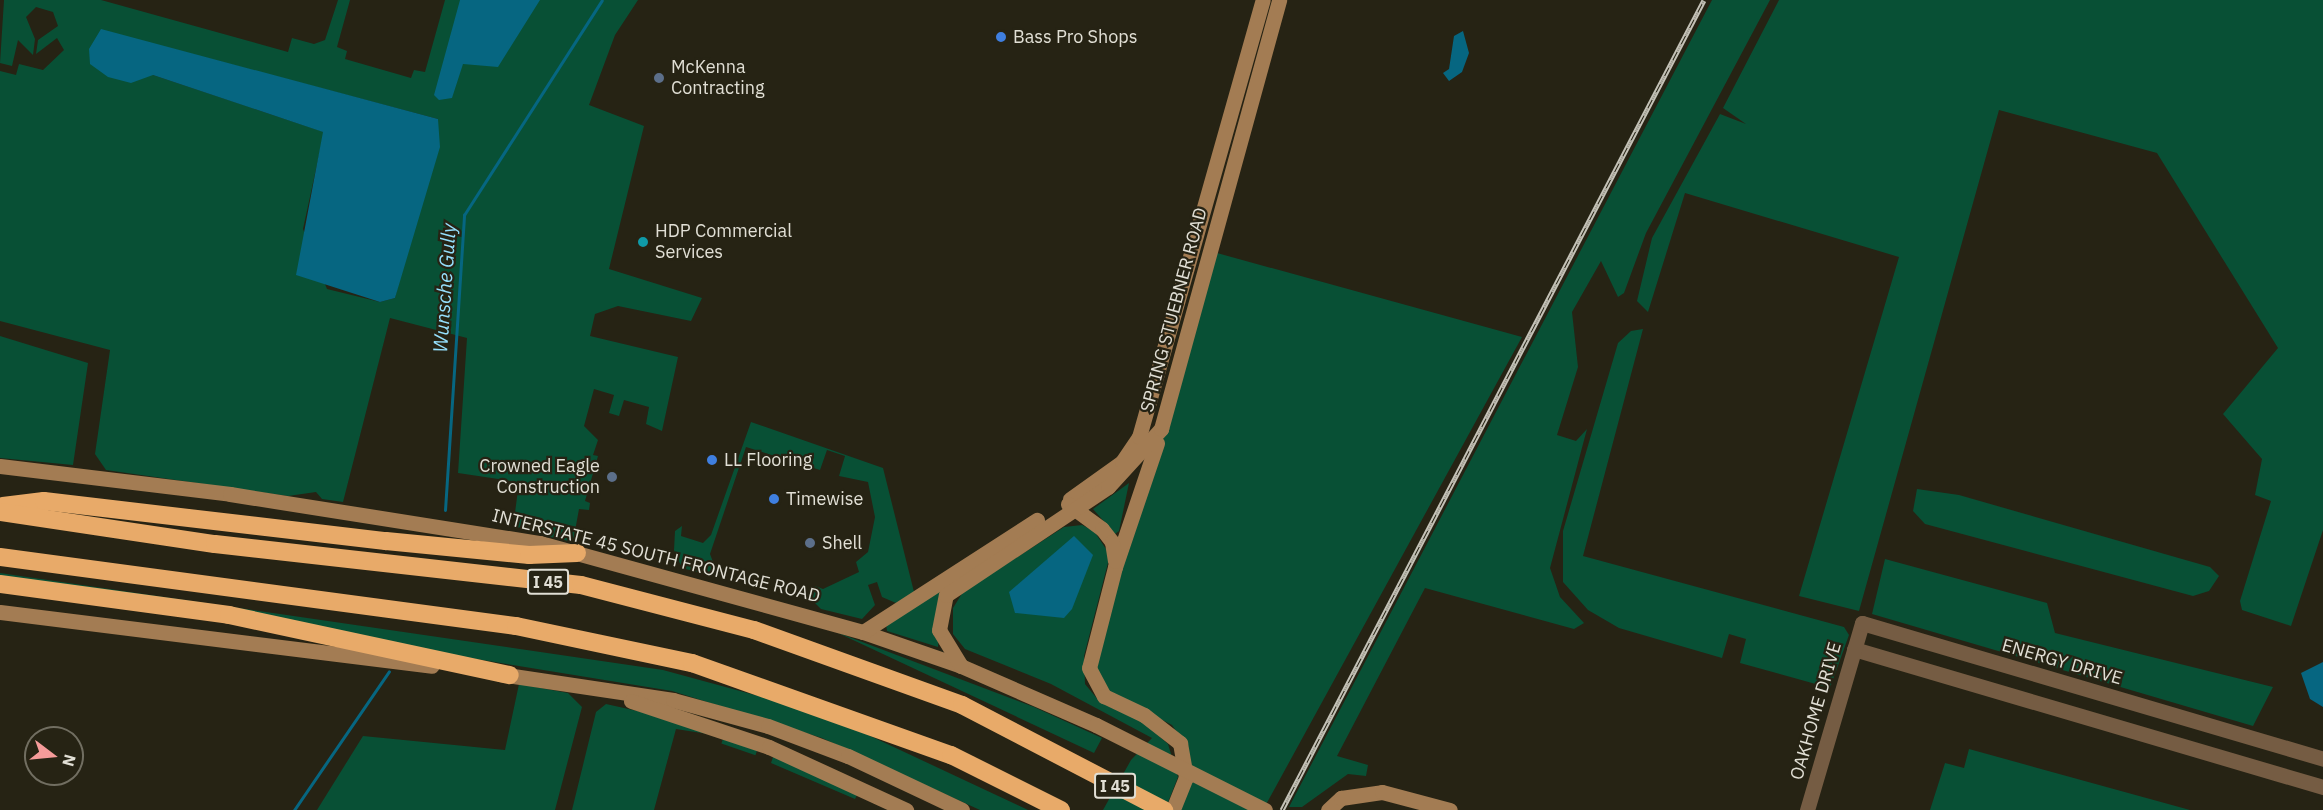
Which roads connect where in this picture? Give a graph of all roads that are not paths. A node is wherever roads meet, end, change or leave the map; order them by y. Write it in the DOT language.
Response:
graph roads {
  1 [pos="1263,0"];
  2 [pos="1279,0"];
  3 [pos="1161,429"];
  4 [pos="0,466"];
  5 [pos="0,506"];
  6 [pos="1069,506"];
  7 [pos="0,512"];
  8 [pos="577,553"];
  9 [pos="0,557"];
  10 [pos="1115,567"];
  11 [pos="0,584"];
  12 [pos="0,612"];
  13 [pos="1862,623"];
  14 [pos="863,632"];
  15 [pos="1854,649"];
  16 [pos="961,666"];
  17 [pos="510,675"];
  18 [pos="595,688"];
  19 [pos="2252,738"];
  20 [pos="2323,759"];
  21 [pos="2244,764"];
  22 [pos="2323,787"];
  23 [pos="1053,806"];
  24 [pos="906,810"];
  25 [pos="962,810"];
  26 [pos="1164,810"];
  27 [pos="1173,810"];
  28 [pos="1266,810"];
  29 [pos="1328,810"];
  30 [pos="1450,810"];
  31 [pos="1807,810"];
  1 -- 6 [label="main road, SPRING STUEBNER ROAD"];
  2 -- 3 [label="main road, SPRING STUEBNER ROAD"];
  3 -- 6 [label="main road, SPRING STUEBNER ROAD"];
  3 -- 10 [label="main road"];
  4 -- 8 [label="main road, INTERSTATE 45 SOUTH FRONTAGE ROAD"];
  5 -- 8 [label="highway"];
  6 -- 10 [label="main road"];
  6 -- 14 [label="main road, SPRING STUEBNER ROAD"];
  6 -- 16 [label="main road, SPRING STUEBNER ROAD"];
  7 -- 26 [label="highway, I 45"];
  8 -- 14 [label="main road, INTERSTATE 45 SOUTH FRONTAGE ROAD"];
  9 -- 23 [label="highway"];
  10 -- 27 [label="main road"];
  11 -- 17 [label="highway"];
  12 -- 17 [label="main road"];
  13 -- 15 [label="street, OAKHOME DRIVE"];
  13 -- 19 [label="street, ENERGY DRIVE"];
  14 -- 16 [label="main road, INTERSTATE 45 SOUTH FRONTAGE ROAD"];
  15 -- 21 [label="street"];
  15 -- 31 [label="street, OAKHOME DRIVE"];
  16 -- 28 [label="main road, INTERSTATE 45 SOUTH FRONTAGE ROAD, bridge"];
  17 -- 18 [label="main road"];
  18 -- 24 [label="main road"];
  18 -- 25 [label="main road"];
  19 -- 20 [label="street, ENERGY DRIVE"];
  19 -- 21 [label="street"];
  21 -- 22 [label="street"];
  29 -- 30 [label="main road"];
}
